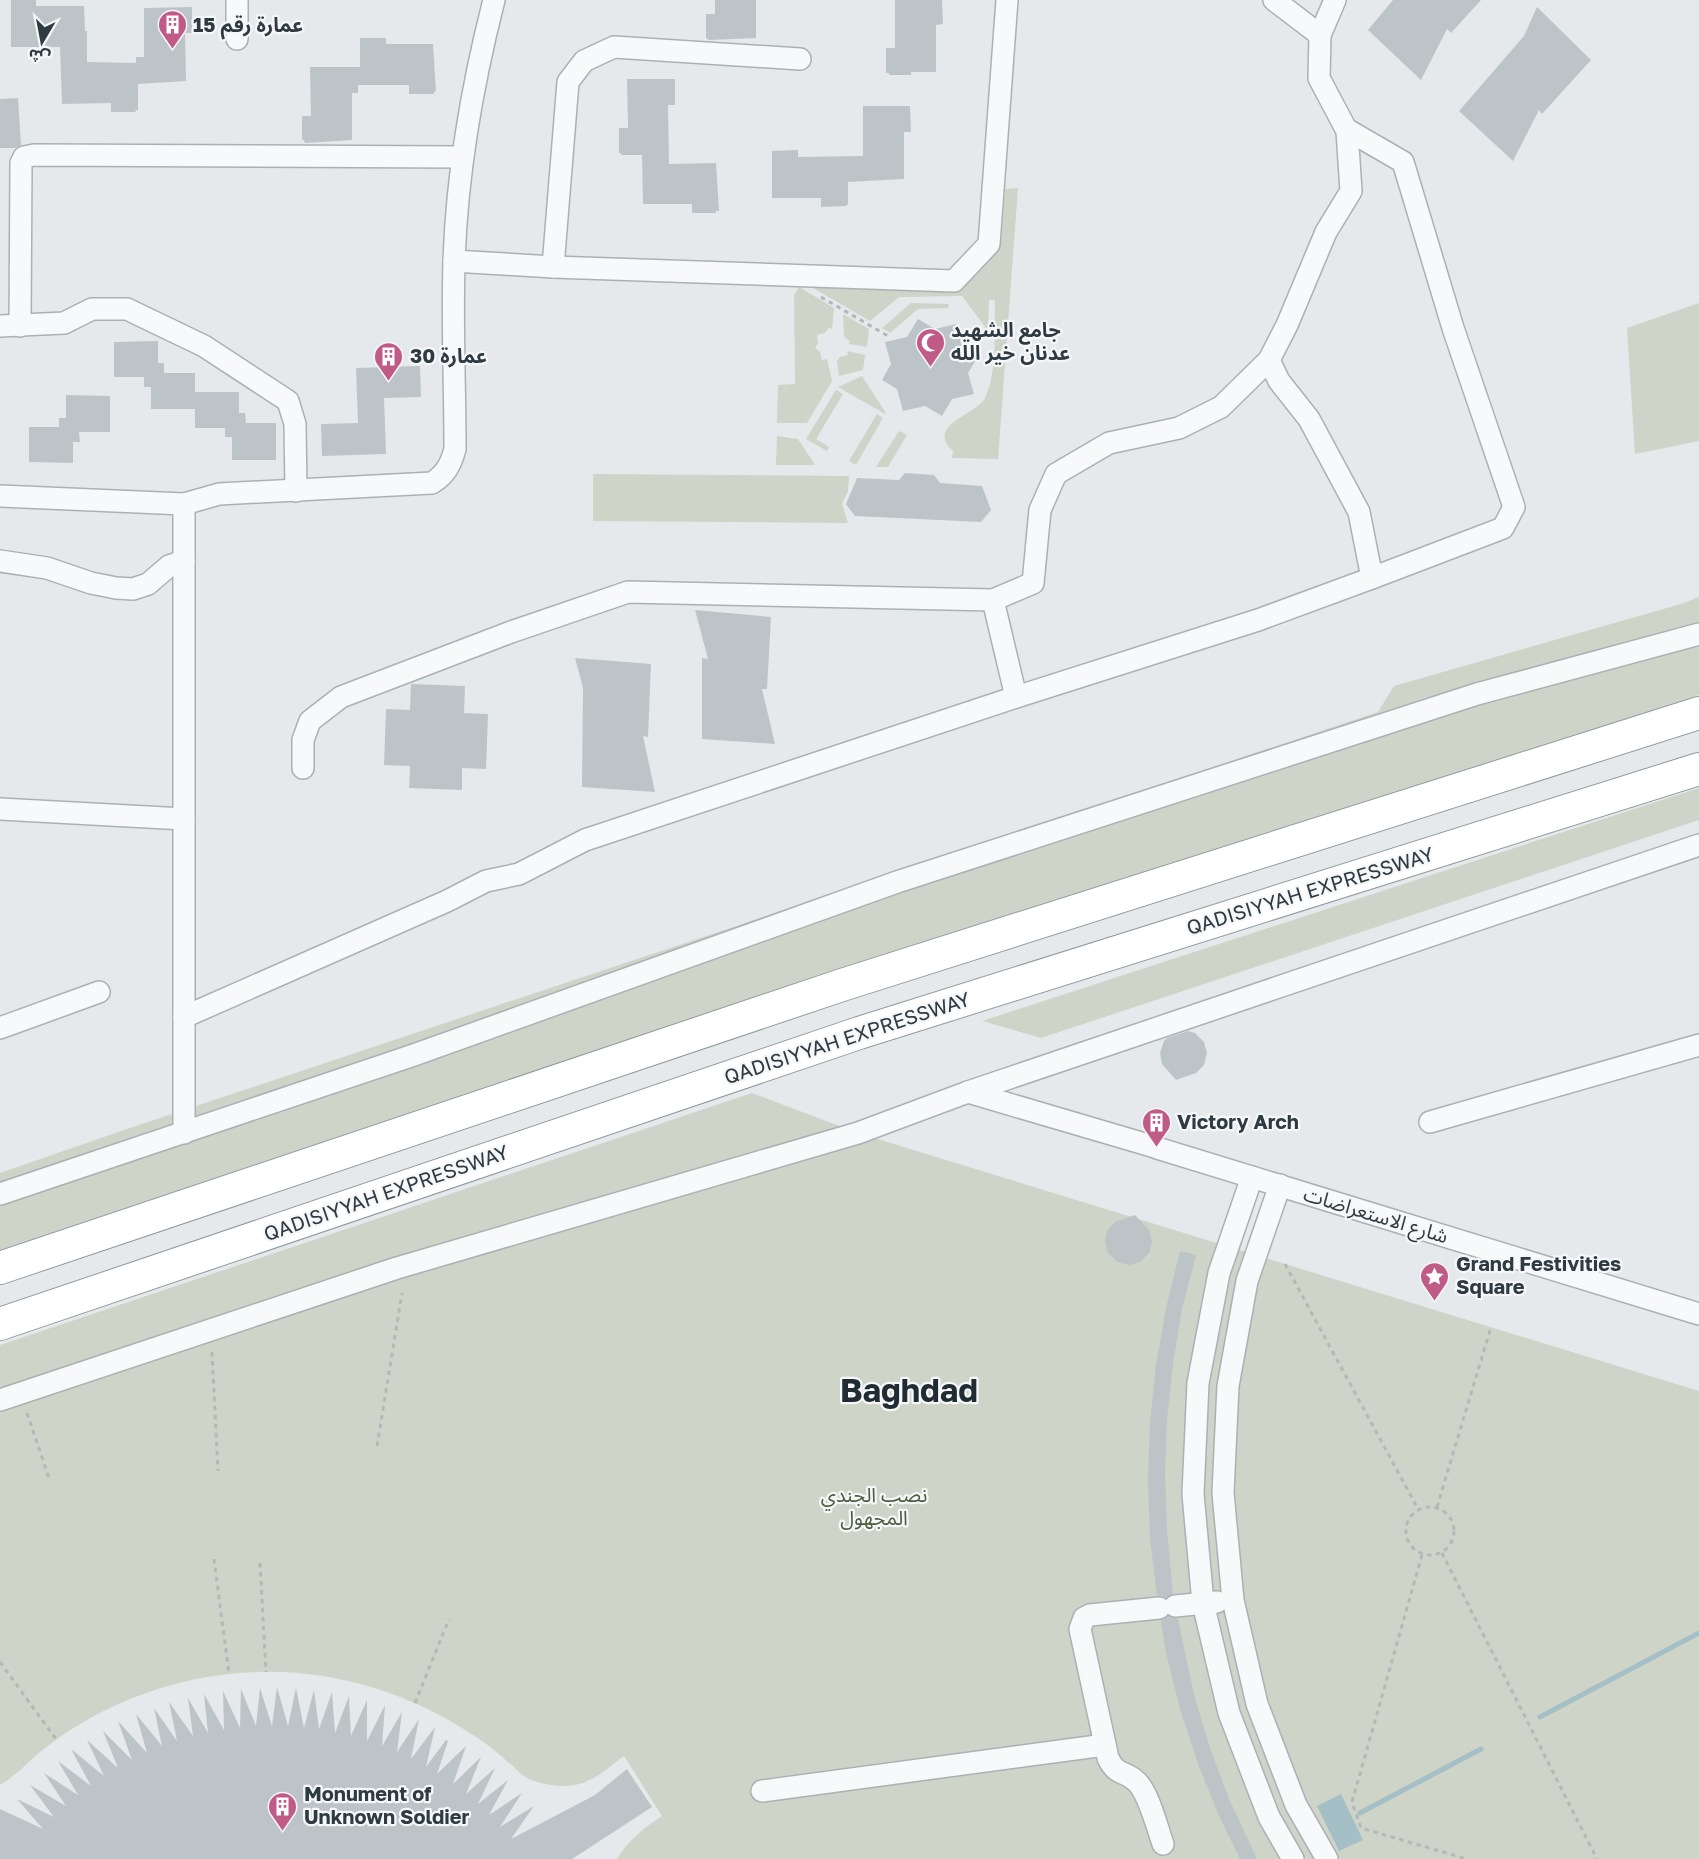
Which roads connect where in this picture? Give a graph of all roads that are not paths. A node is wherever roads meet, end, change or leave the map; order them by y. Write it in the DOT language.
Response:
graph roads {
  1 [pos="237,0"];
  2 [pos="494,0"];
  3 [pos="1007,0"];
  4 [pos="1274,0"];
  5 [pos="1335,0"];
  6 [pos="1320,35"];
  7 [pos="237,39"];
  8 [pos="800,59"];
  9 [pos="1346,129"];
  10 [pos="462,157"];
  11 [pos="454,261"];
  12 [pos="553,267"];
  13 [pos="10,326"];
  14 [pos="1269,360"];
  15 [pos="296,491"];
  16 [pos="0,496"];
  17 [pos="184,504"];
  18 [pos="0,561"];
  19 [pos="184,561"];
  20 [pos="1372,578"];
  21 [pos="993,600"];
  22 [pos="1699,634"];
  23 [pos="1016,697"];
  24 [pos="1699,713"];
  25 [pos="303,768"];
  26 [pos="1699,769"];
  27 [pos="0,809"];
  28 [pos="184,819"];
  29 [pos="1699,844"];
  30 [pos="99,992"];
  31 [pos="184,1017"];
  32 [pos="0,1028"];
  33 [pos="1699,1045"];
  34 [pos="968,1092"];
  35 [pos="1430,1122"];
  36 [pos="184,1133"];
  37 [pos="1252,1177"];
  38 [pos="1280,1185"];
  39 [pos="0,1194"];
  40 [pos="0,1268"];
  41 [pos="1699,1314"];
  42 [pos="0,1324"];
  43 [pos="0,1400"];
  44 [pos="1233,1600"];
  45 [pos="1203,1603"];
  46 [pos="1105,1745"];
  47 [pos="762,1791"];
  48 [pos="1163,1844"];
  49 [pos="1293,1859"];
  50 [pos="1326,1859"];
  1 -- 7 [label="street"];
  2 -- 10 [label="street"];
  3 -- 12 [label="street"];
  4 -- 6 [label="street"];
  5 -- 6 [label="street"];
  6 -- 9 [label="street"];
  8 -- 12 [label="street"];
  9 -- 14 [label="street"];
  9 -- 20 [label="street"];
  10 -- 11 [label="street"];
  10 -- 13 [label="street"];
  11 -- 12 [label="street"];
  11 -- 15 [label="street"];
  13 -- 15 [label="street"];
  14 -- 20 [label="street"];
  14 -- 21 [label="street"];
  15 -- 17 [label="street"];
  16 -- 17 [label="street"];
  17 -- 19 [label="street"];
  18 -- 19 [label="street"];
  19 -- 28 [label="street"];
  20 -- 23 [label="street"];
  21 -- 23 [label="street"];
  21 -- 25 [label="street"];
  22 -- 36 [label="street"];
  23 -- 31 [label="street"];
  24 -- 40 [label="highway"];
  26 -- 42 [label="highway, QADISIYYAH EXPRESSWAY"];
  27 -- 28 [label="street"];
  28 -- 31 [label="street"];
  29 -- 34 [label="street"];
  30 -- 32 [label="street"];
  31 -- 36 [label="street"];
  33 -- 35 [label="street"];
  34 -- 37 [label="street, شارع الاستعراضات"];
  34 -- 43 [label="street"];
  36 -- 39 [label="street"];
  37 -- 38 [label="street, شارع الاستعراضات"];
  37 -- 45 [label="street"];
  38 -- 41 [label="street, شارع الاستعراضات"];
  38 -- 44 [label="street"];
  44 -- 45 [label="street"];
  44 -- 50 [label="street"];
  45 -- 46 [label="street"];
  45 -- 49 [label="street"];
  46 -- 47 [label="street"];
  46 -- 48 [label="street"];
}
